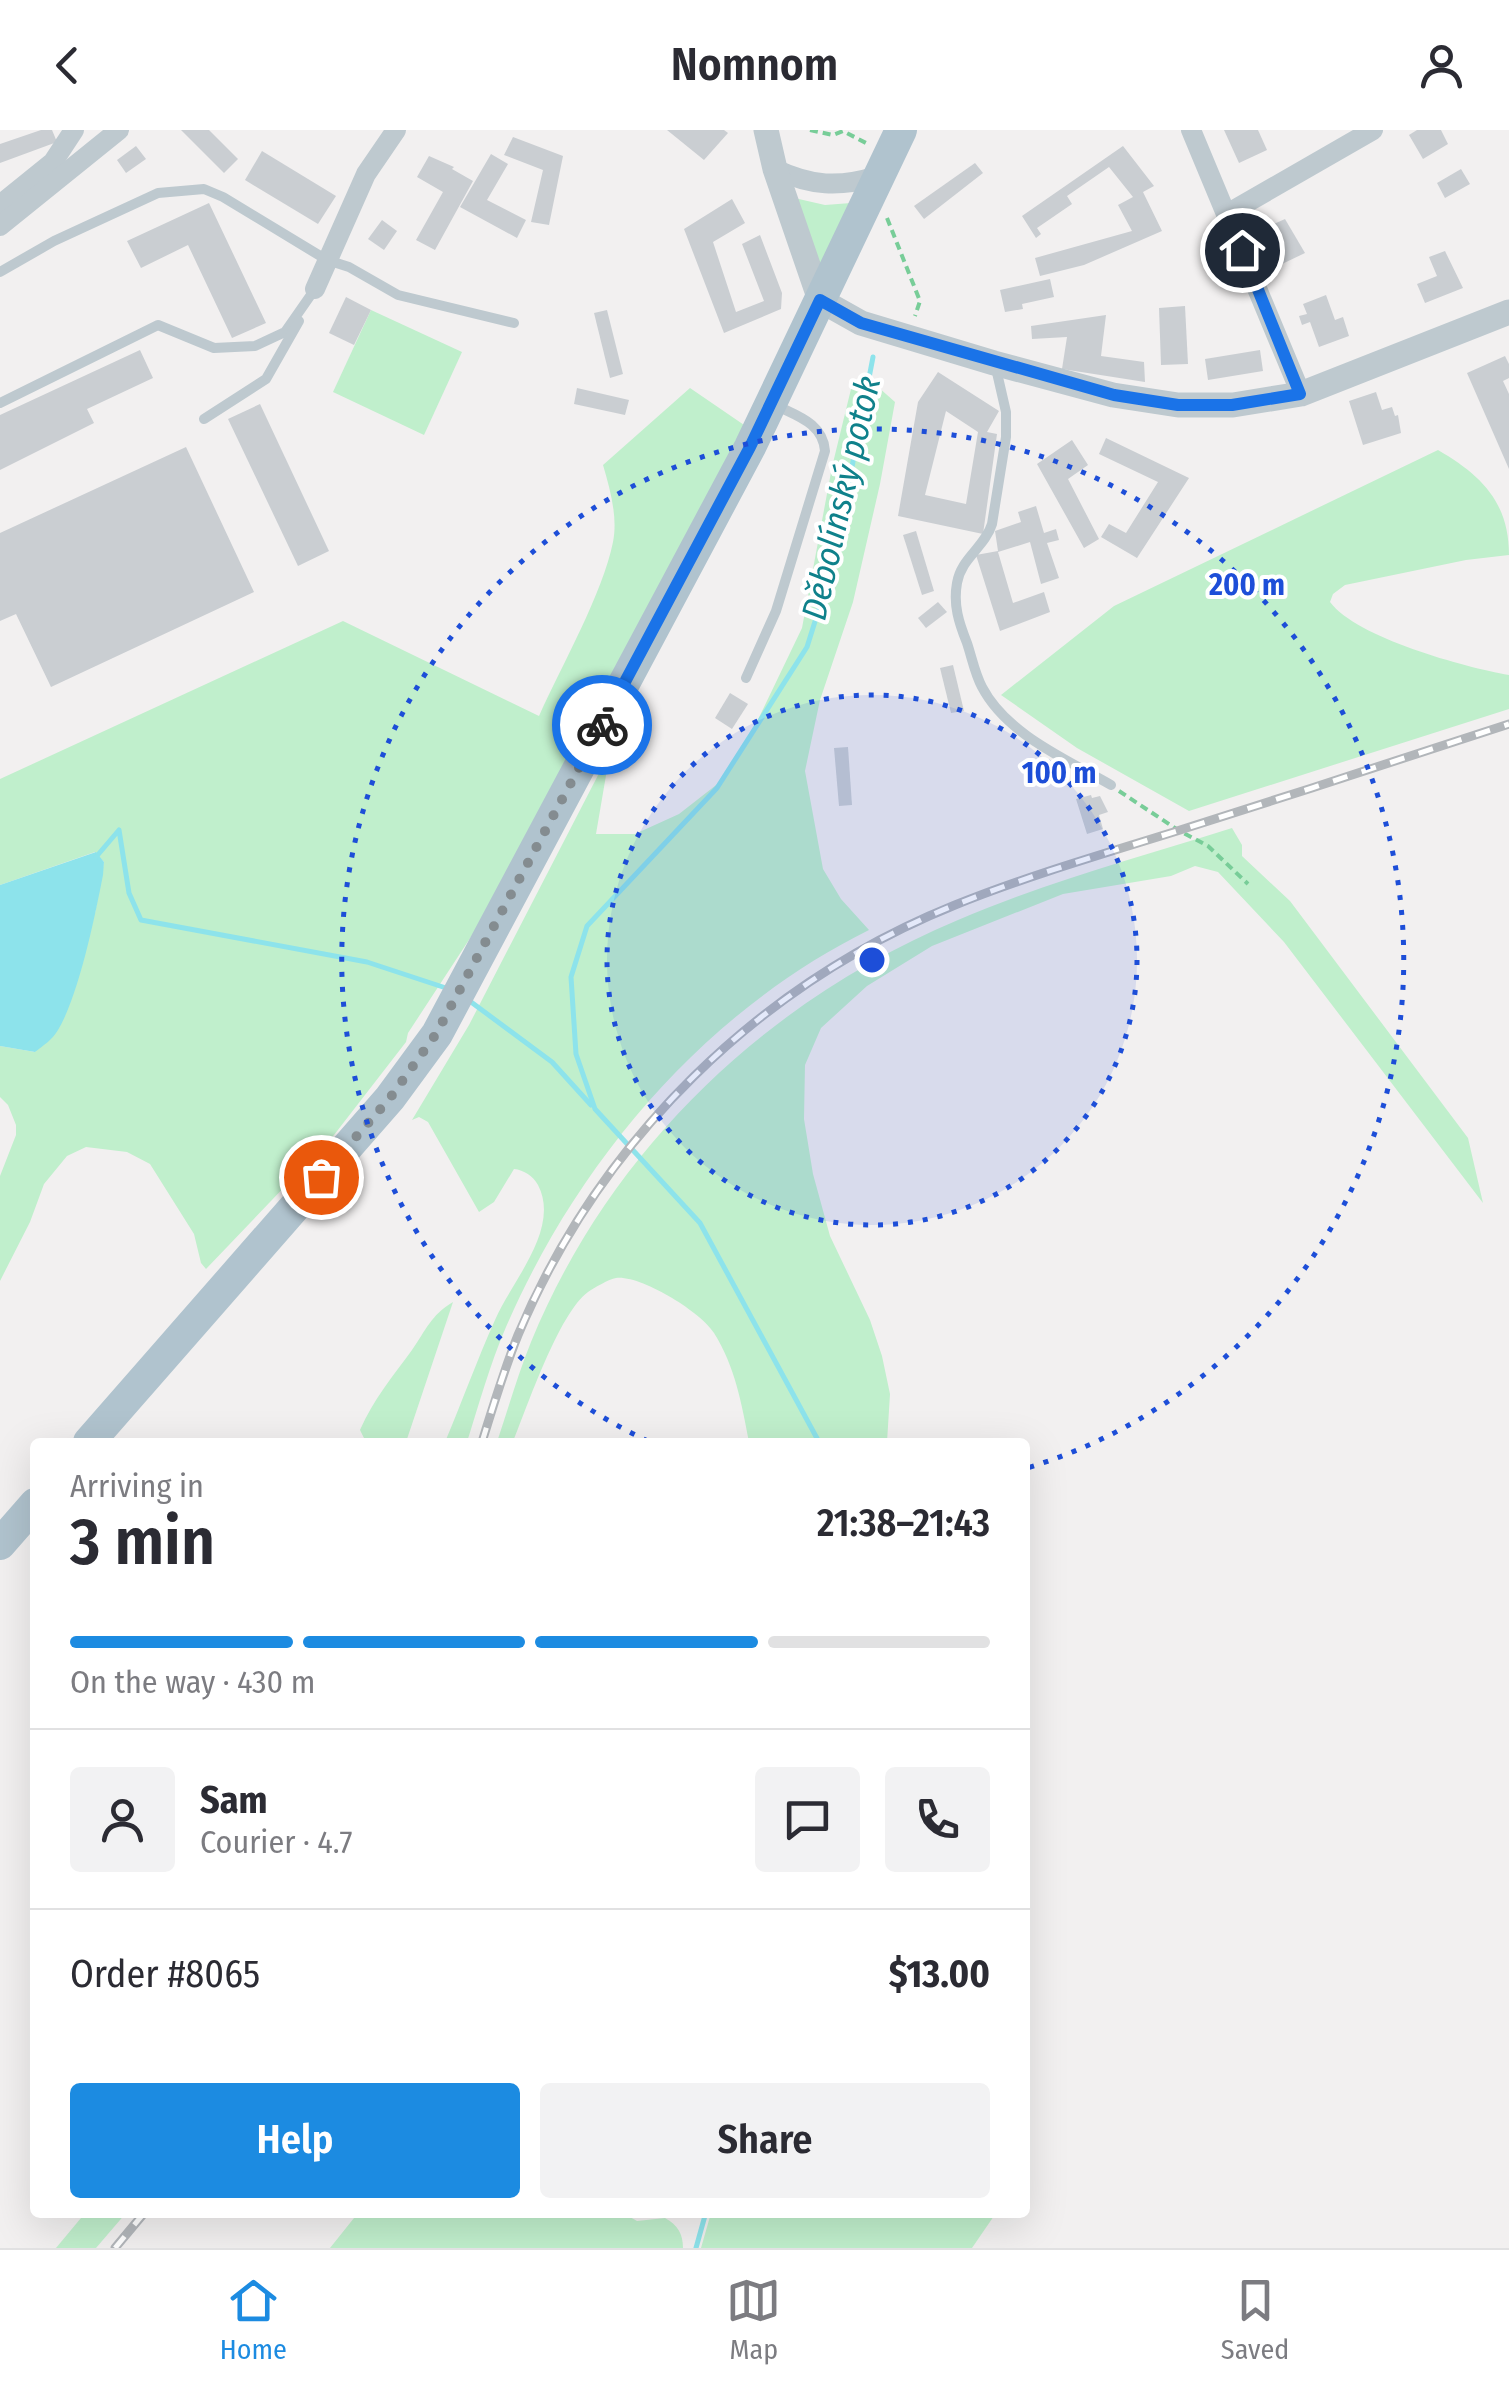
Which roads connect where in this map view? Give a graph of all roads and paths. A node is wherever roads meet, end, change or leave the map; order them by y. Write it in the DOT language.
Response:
graph roads {
  1 [pos="74,130"];
  2 [pos="119,130"];
  3 [pos="396,130"];
  4 [pos="766,130"];
  5 [pos="810,130"];
  6 [pos="1191,130"];
  7 [pos="1374,130"];
  8 [pos="889,153"];
  9 [pos="774,169"];
  10 [pos="0,205"];
  11 [pos="888,210"];
  12 [pos="1228,214"];
  13 [pos="0,226"];
  14 [pos="327,260"];
  15 [pos="0,272"];
  16 [pos="315,288"];
  17 [pos="820,300"];
  18 [pos="1509,312"];
  19 [pos="514,323"];
  20 [pos="909,338"];
  21 [pos="994,363"];
  22 [pos="1300,394"];
  23 [pos="0,402"];
  24 [pos="772,403"];
  25 [pos="204,419"];
  26 [pos="746,678"];
  27 [pos="1112,785"];
  28 [pos="1248,884"];
  29 [pos="92,1438"];
  30 [pos="30,1510"];
  31 [pos="0,1544"];
  1 -- 10 [label="street"];
  2 -- 13 [label="street"];
  3 -- 14 [label="street"];
  4 -- 9 [label="street"];
  5 -- 8 [label="path"];
  6 -- 12 [label="street"];
  7 -- 12 [label="street"];
  8 -- 9 [label="street"];
  8 -- 17 [label="main road"];
  9 -- 17 [label="street"];
  11 -- 20 [label="path"];
  12 -- 22 [label="street"];
  14 -- 15 [label="lane"];
  14 -- 16 [label="street"];
  14 -- 19 [label="lane"];
  16 -- 23 [label="lane"];
  16 -- 25 [label="lane"];
  17 -- 20 [label="street"];
  17 -- 24 [label="main road"];
  18 -- 22 [label="street"];
  20 -- 21 [label="street"];
  21 -- 22 [label="street"];
  21 -- 27 [label="lane"];
  24 -- 26 [label="lane"];
  24 -- 29 [label="main road"];
  27 -- 28 [label="path"];
  30 -- 31 [label="main road"];
}
